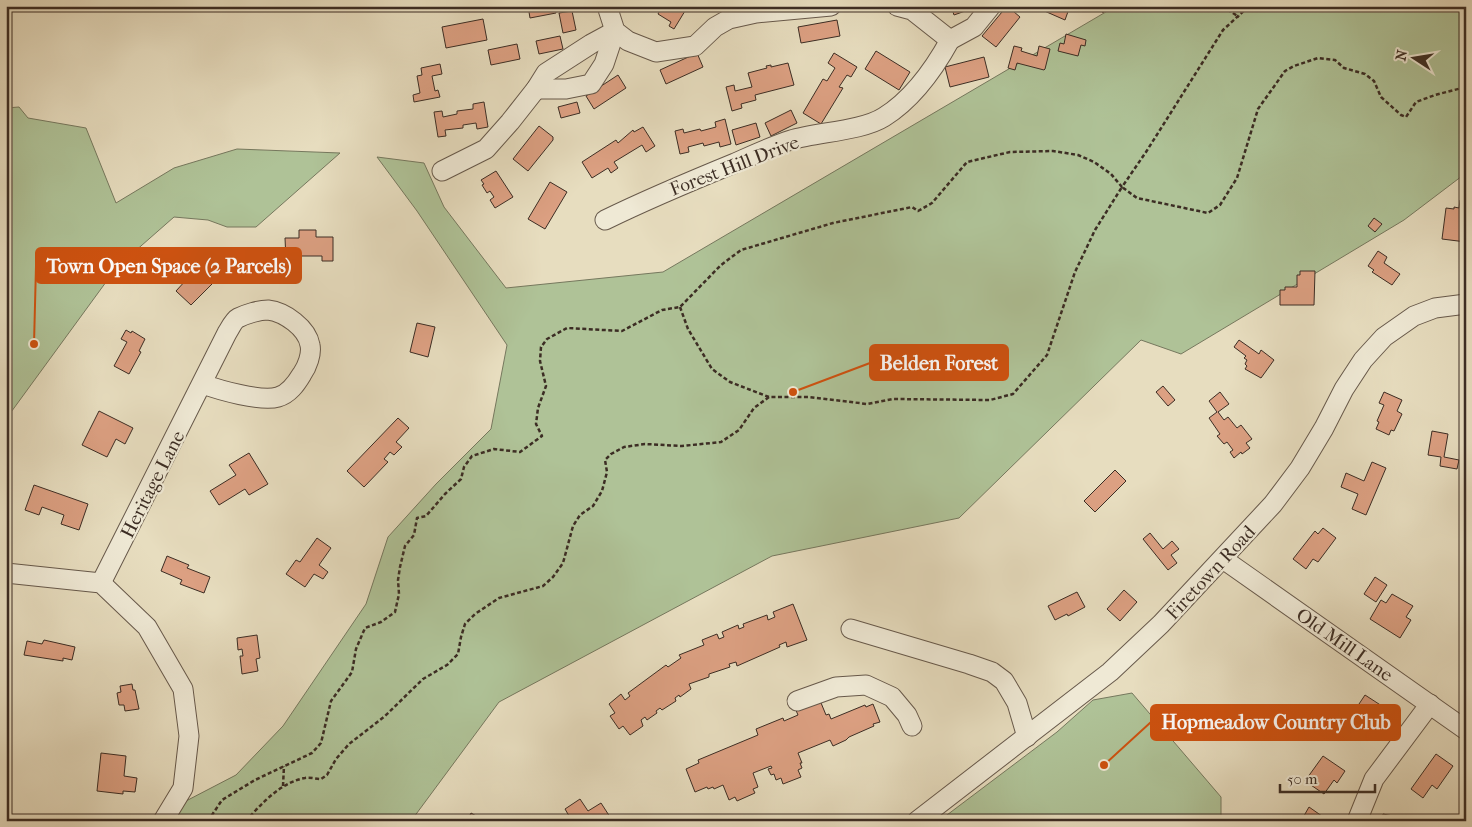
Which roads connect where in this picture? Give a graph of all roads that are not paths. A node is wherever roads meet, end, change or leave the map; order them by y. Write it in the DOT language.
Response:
graph roads {
  1 [pos="607,6"];
  2 [pos="831,6"];
  3 [pos="897,6"];
  4 [pos="991,6"];
  5 [pos="615,31"];
  6 [pos="950,40"];
  7 [pos="536,89"];
  8 [pos="442,171"];
  9 [pos="605,220"];
  10 [pos="1466,304"];
  11 [pos="203,384"];
  12 [pos="1223,559"];
  13 [pos="6,573"];
  14 [pos="101,583"];
  15 [pos="851,629"];
  16 [pos="797,701"];
  17 [pos="1430,704"];
  18 [pos="912,726"];
  19 [pos="1466,730"];
  20 [pos="1027,736"];
  21 [pos="163,821"];
  22 [pos="917,821"];
  23 [pos="1357,821"];
  1 -- 5 [label="street"];
  2 -- 5 [label="street"];
  3 -- 6 [label="street"];
  4 -- 6 [label="street"];
  5 -- 7 [label="street"];
  5 -- 7 [label="street"];
  6 -- 9 [label="street, Forest Hill Drive"];
  7 -- 8 [label="street"];
  10 -- 12 [label="street, Firetown Road"];
  11 -- 11 [label="street, Heritage Lane"];
  11 -- 14 [label="street, Heritage Lane"];
  12 -- 17 [label="street, Old Mill Lane"];
  12 -- 20 [label="street, Firetown Road"];
  13 -- 14 [label="street"];
  14 -- 21 [label="street"];
  15 -- 20 [label="street"];
  16 -- 18 [label="street"];
  17 -- 19 [label="street, Old Mill Lane"];
  17 -- 23 [label="street"];
  20 -- 22 [label="street, Firetown Road"];
}
